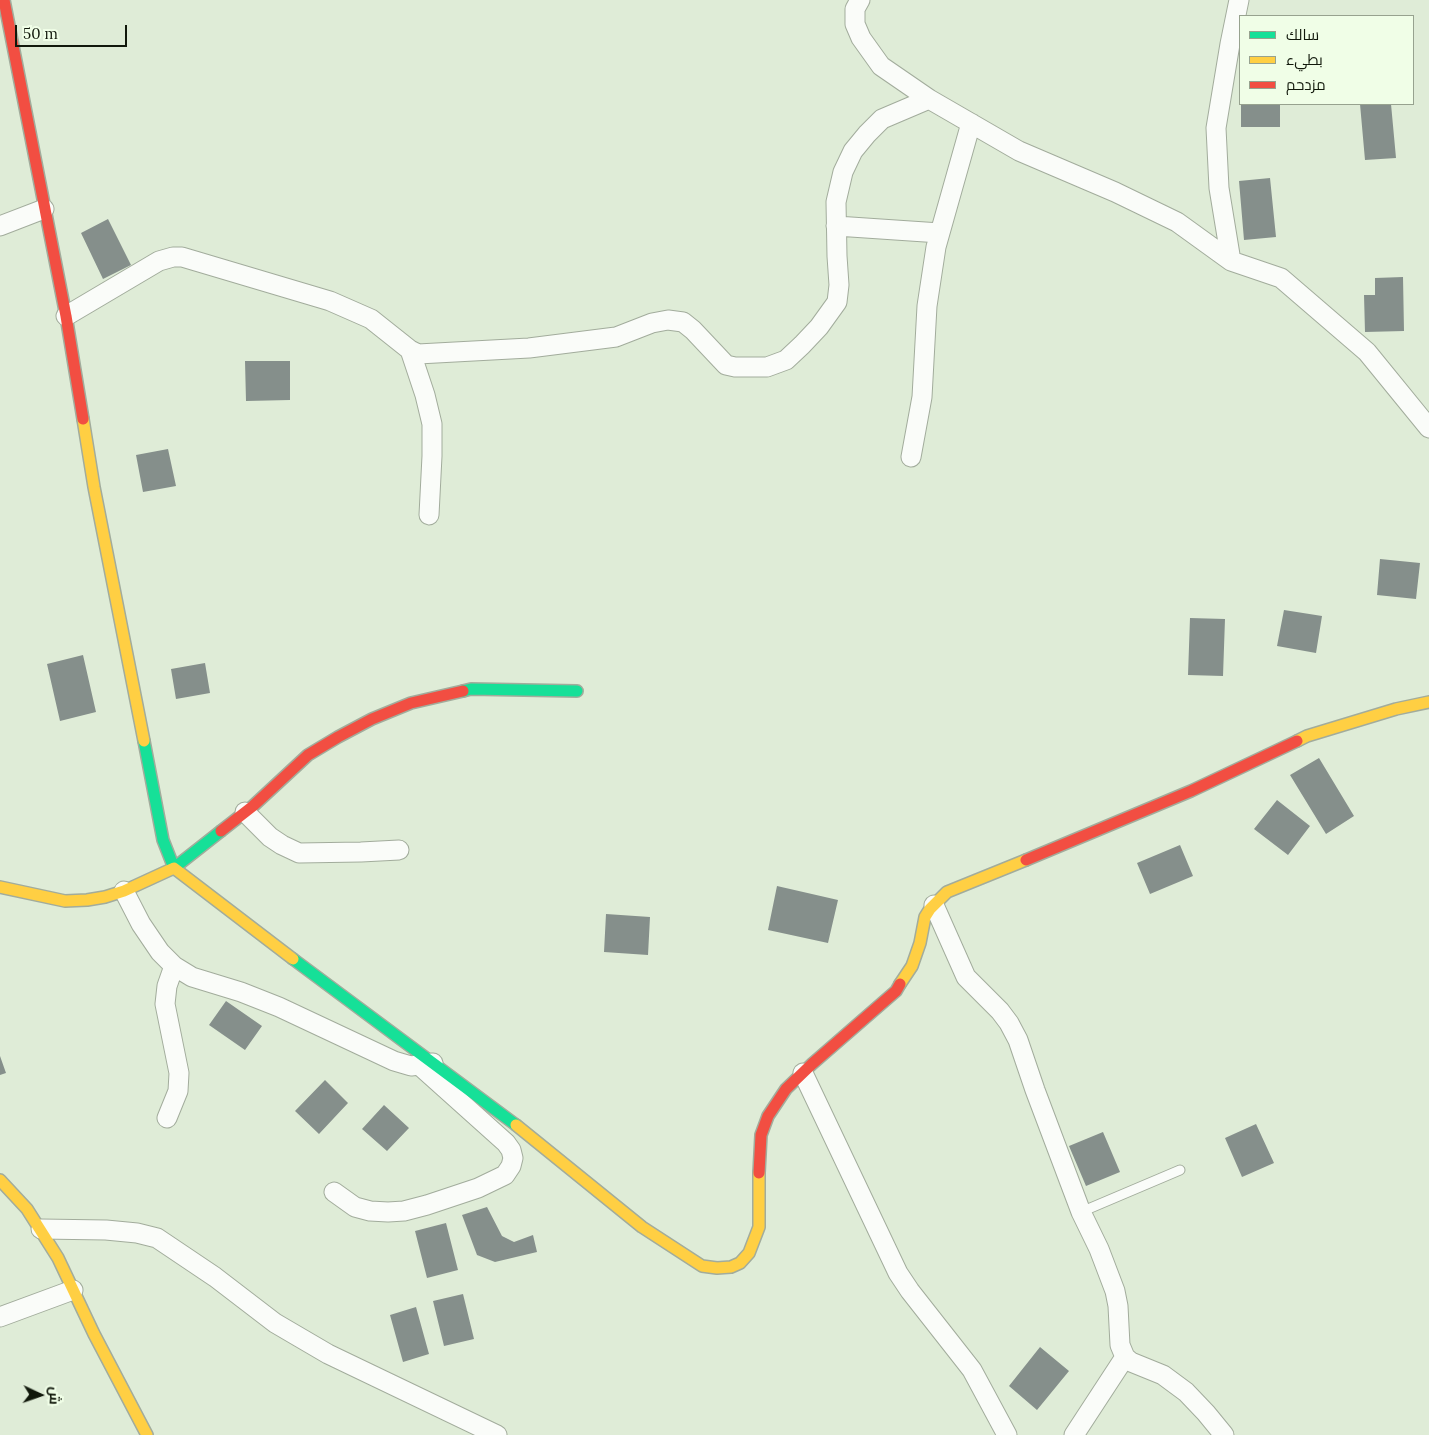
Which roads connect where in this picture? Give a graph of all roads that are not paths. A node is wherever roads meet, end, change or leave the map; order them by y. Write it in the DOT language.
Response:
graph roads {
  1 [pos="860,0"];
  2 [pos="1239,0"];
  3 [pos="4,9"];
  4 [pos="929,99"];
  5 [pos="971,123"];
  6 [pos="44,209"];
  7 [pos="0,226"];
  8 [pos="836,226"];
  9 [pos="940,233"];
  10 [pos="1231,261"];
  11 [pos="66,316"];
  12 [pos="410,350"];
  13 [pos="1429,428"];
  14 [pos="911,457"];
  15 [pos="428,515"];
  16 [pos="578,691"];
  17 [pos="1429,702"];
  18 [pos="245,812"];
  19 [pos="398,850"];
  20 [pos="174,868"];
  21 [pos="0,887"];
  22 [pos="124,891"];
  23 [pos="934,905"];
  24 [pos="174,966"];
  25 [pos="426,1064"];
  26 [pos="803,1073"];
  27 [pos="167,1118"];
  28 [pos="1180,1170"];
  29 [pos="0,1180"];
  30 [pos="334,1192"];
  31 [pos="1081,1212"];
  32 [pos="41,1229"];
  33 [pos="73,1290"];
  34 [pos="0,1317"];
  35 [pos="1125,1357"];
  36 [pos="147,1435"];
  37 [pos="497,1435"];
  38 [pos="1007,1435"];
  39 [pos="1074,1435"];
  40 [pos="1224,1435"];
  1 -- 4 [label="street"];
  2 -- 10 [label="street"];
  3 -- 6 [label="main road"];
  4 -- 5 [label="street"];
  4 -- 8 [label="street"];
  5 -- 9 [label="street"];
  5 -- 10 [label="street"];
  6 -- 7 [label="street"];
  6 -- 11 [label="main road"];
  8 -- 9 [label="street"];
  8 -- 12 [label="street"];
  9 -- 14 [label="street"];
  10 -- 13 [label="street"];
  11 -- 12 [label="street"];
  11 -- 20 [label="main road"];
  12 -- 15 [label="street"];
  16 -- 18 [label="main road"];
  17 -- 23 [label="main road"];
  18 -- 19 [label="street"];
  18 -- 20 [label="main road"];
  20 -- 22 [label="main road"];
  20 -- 25 [label="main road"];
  21 -- 22 [label="main road"];
  22 -- 24 [label="street"];
  23 -- 26 [label="main road"];
  23 -- 31 [label="street"];
  24 -- 25 [label="street"];
  24 -- 27 [label="street"];
  25 -- 26 [label="main road"];
  25 -- 30 [label="street"];
  26 -- 38 [label="street"];
  28 -- 31 [label="lane"];
  29 -- 32 [label="main road"];
  31 -- 35 [label="street"];
  32 -- 33 [label="main road"];
  32 -- 37 [label="street"];
  33 -- 34 [label="street"];
  33 -- 36 [label="main road"];
  35 -- 39 [label="street"];
  35 -- 40 [label="street"];
}
